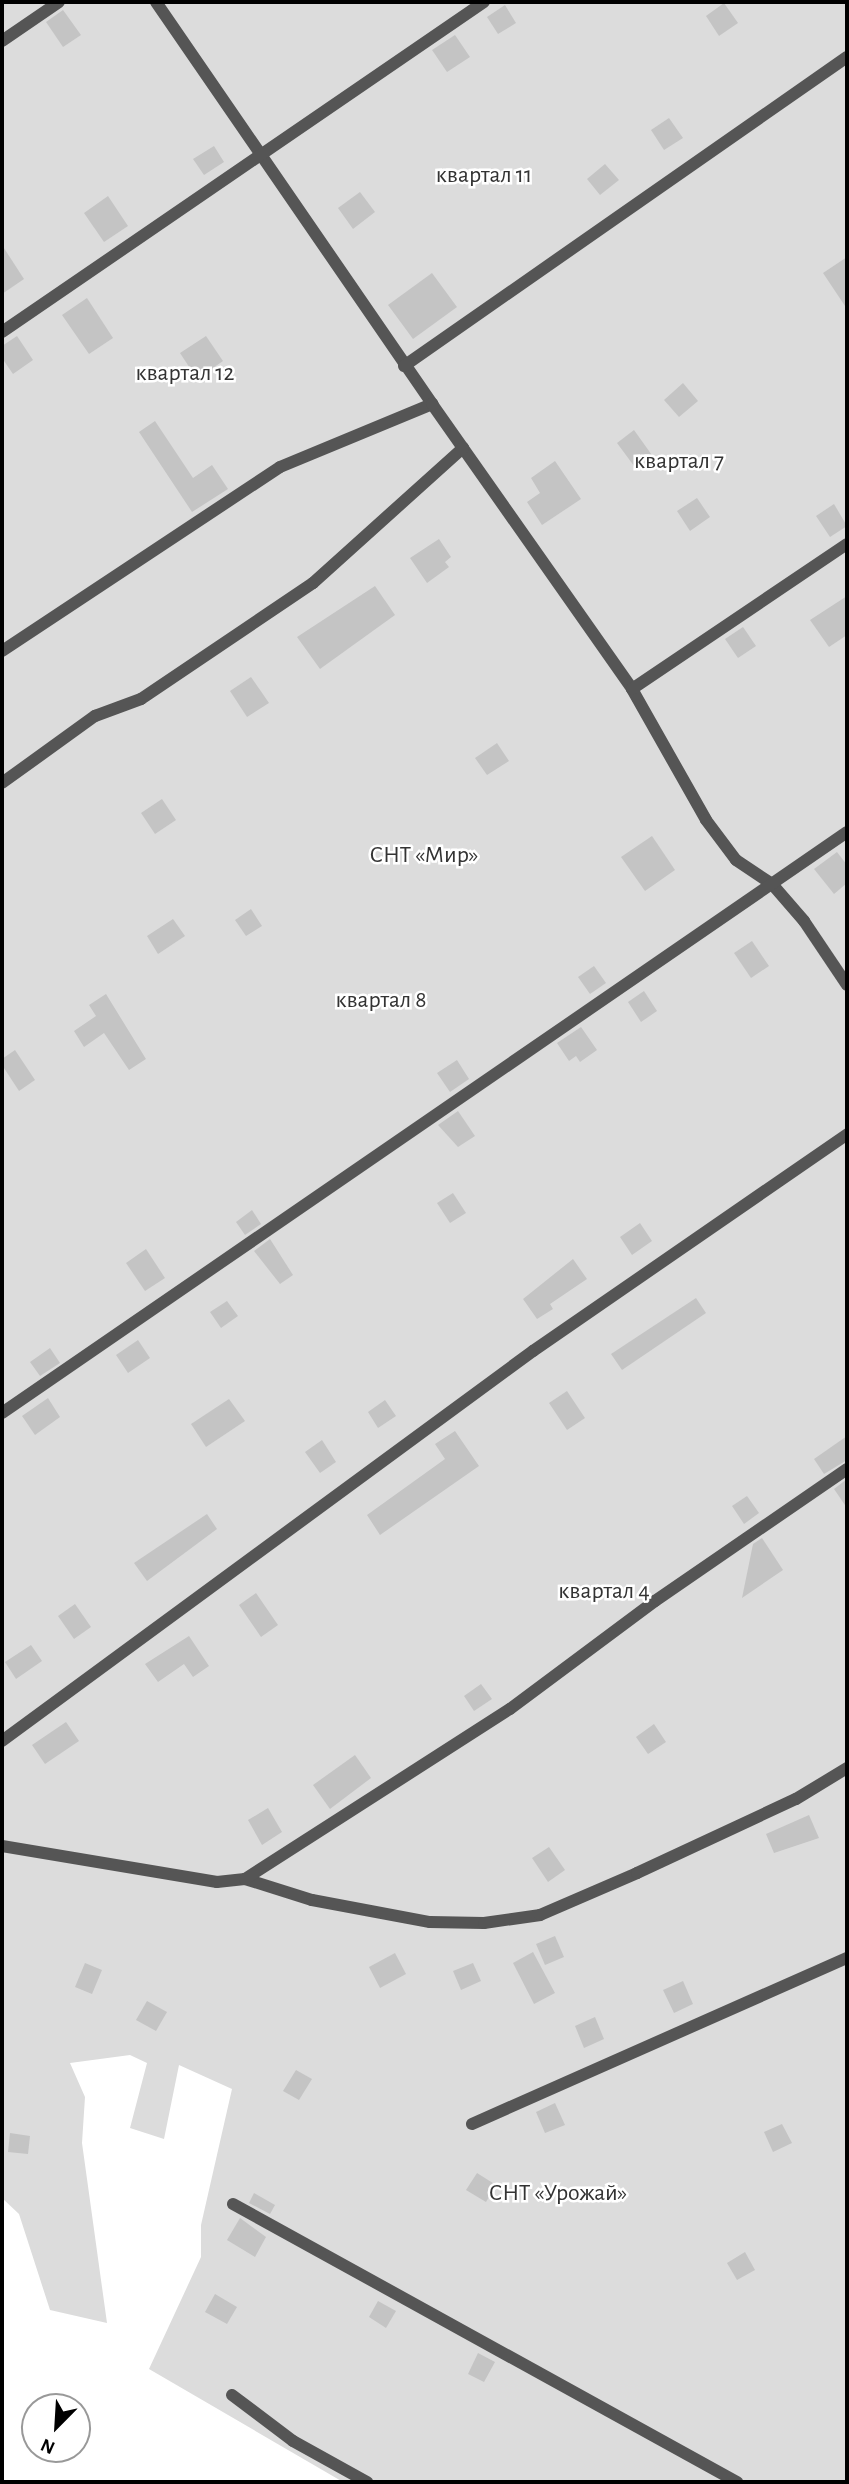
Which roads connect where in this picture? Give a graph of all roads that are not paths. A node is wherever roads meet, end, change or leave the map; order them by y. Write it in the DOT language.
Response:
graph roads {
  1 [pos="59,2"];
  2 [pos="156,2"];
  3 [pos="484,2"];
  4 [pos="2,41"];
  5 [pos="847,57"];
  6 [pos="259,156"];
  7 [pos="2,332"];
  8 [pos="404,366"];
  9 [pos="432,404"];
  10 [pos="463,449"];
  11 [pos="847,544"];
  12 [pos="2,651"];
  13 [pos="632,689"];
  14 [pos="2,783"];
  15 [pos="847,832"];
  16 [pos="772,884"];
  17 [pos="847,985"];
  18 [pos="847,1134"];
  19 [pos="2,1413"];
  20 [pos="847,1469"];
  21 [pos="2,1741"];
  22 [pos="847,1768"];
  23 [pos="2,1846"];
  24 [pos="246,1879"];
  25 [pos="847,1958"];
  26 [pos="472,2123"];
  27 [pos="233,2204"];
  28 [pos="232,2395"];
  29 [pos="368,2482"];
  30 [pos="737,2482"];
  1 -- 4 [label="lane"];
  2 -- 6 [label="lane"];
  3 -- 6 [label="lane"];
  5 -- 8 [label="lane"];
  6 -- 7 [label="lane"];
  6 -- 8 [label="lane"];
  8 -- 9 [label="lane"];
  9 -- 10 [label="lane"];
  9 -- 12 [label="lane"];
  10 -- 13 [label="lane"];
  10 -- 14 [label="lane"];
  11 -- 13 [label="lane"];
  13 -- 16 [label="lane"];
  15 -- 16 [label="lane"];
  16 -- 17 [label="lane"];
  16 -- 19 [label="lane"];
  18 -- 21 [label="lane"];
  20 -- 24 [label="lane"];
  22 -- 24 [label="lane"];
  23 -- 24 [label="lane"];
  25 -- 26 [label="lane"];
  27 -- 30 [label="lane"];
  28 -- 29 [label="lane"];
}
